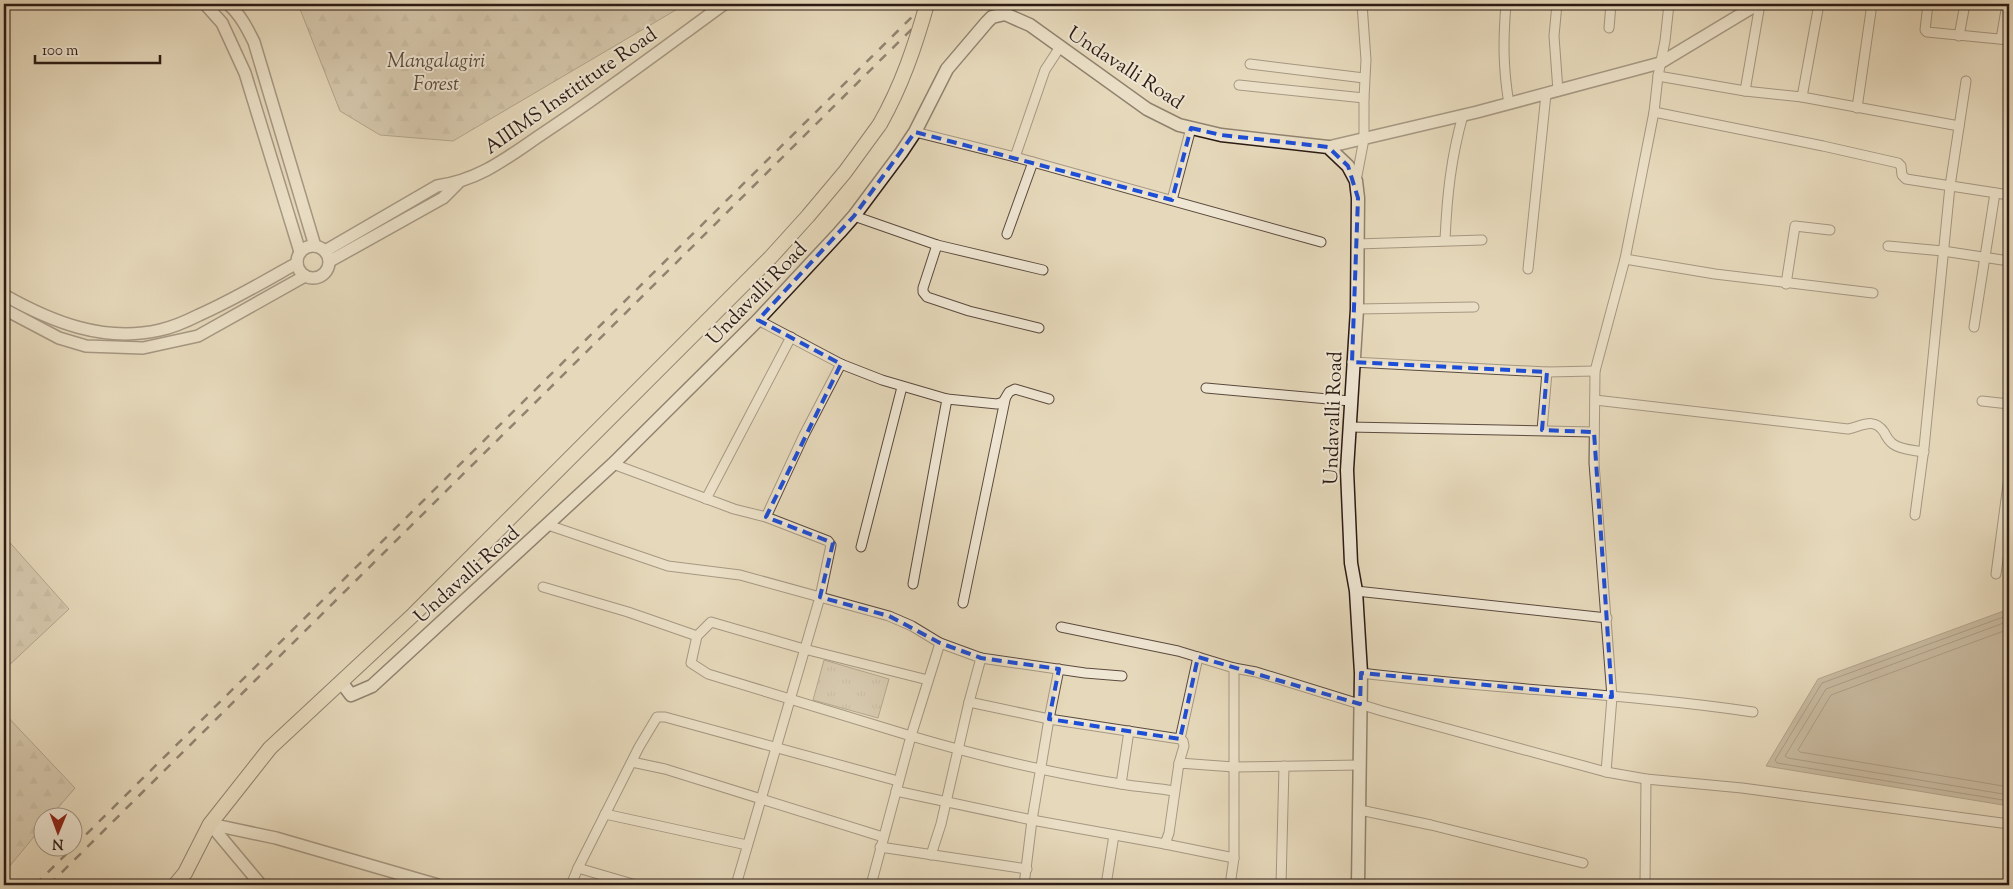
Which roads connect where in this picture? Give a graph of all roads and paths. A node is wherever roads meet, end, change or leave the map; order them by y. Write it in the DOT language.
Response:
graph roads {
  1 [pos="205,4"];
  2 [pos="222,4"];
  3 [pos="228,4"];
  4 [pos="724,4"];
  5 [pos="927,4"];
  6 [pos="1362,4"];
  7 [pos="1506,4"];
  8 [pos="1557,4"];
  9 [pos="1611,4"];
  10 [pos="1669,4"];
  11 [pos="1759,4"];
  12 [pos="1819,4"];
  13 [pos="1872,4"];
  14 [pos="1928,4"];
  15 [pos="1965,4"];
  16 [pos="2007,4"];
  17 [pos="1006,9"];
  18 [pos="214,13"];
  19 [pos="1609,28"];
  20 [pos="1959,36"];
  21 [pos="2005,40"];
  22 [pos="1060,46"];
  23 [pos="1660,63"];
  24 [pos="1250,64"];
  25 [pos="1658,76"];
  26 [pos="1364,78"];
  27 [pos="1966,81"];
  28 [pos="1239,85"];
  29 [pos="1558,91"];
  30 [pos="1745,91"];
  31 [pos="1546,94"];
  32 [pos="1802,97"];
  33 [pos="1364,98"];
  34 [pos="1509,104"];
  35 [pos="1857,108"];
  36 [pos="1654,112"];
  37 [pos="1463,115"];
  38 [pos="1959,126"];
  39 [pos="1191,128"];
  40 [pos="915,132"];
  41 [pos="1364,138"];
  42 [pos="1328,147"];
  43 [pos="1015,157"];
  44 [pos="1033,162"];
  45 [pos="1356,181"];
  46 [pos="1950,186"];
  47 [pos="1995,193"];
  48 [pos="2009,195"];
  49 [pos="1172,200"];
  50 [pos="854,216"];
  51 [pos="1830,230"];
  52 [pos="1006,234"];
  53 [pos="1445,240"];
  54 [pos="1482,240"];
  55 [pos="1321,242"];
  56 [pos="1357,244"];
  57 [pos="937,245"];
  58 [pos="1888,246"];
  59 [pos="1943,251"];
  60 [pos="324,252"];
  61 [pos="298,257"];
  62 [pos="1985,257"];
  63 [pos="1625,259"];
  64 [pos="2009,261"];
  65 [pos="1528,269"];
  66 [pos="1043,270"];
  67 [pos="305,276"];
  68 [pos="1786,284"];
  69 [pos="1873,294"];
  70 [pos="4,295"];
  71 [pos="1474,308"];
  72 [pos="4,309"];
  73 [pos="1357,309"];
  74 [pos="758,320"];
  75 [pos="1974,326"];
  76 [pos="1039,328"];
  77 [pos="791,337"];
  78 [pos="1352,362"];
  79 [pos="840,364"];
  80 [pos="1595,371"];
  81 [pos="1547,372"];
  82 [pos="902,387"];
  83 [pos="1206,388"];
  84 [pos="947,399"];
  85 [pos="1049,399"];
  86 [pos="1005,400"];
  87 [pos="1595,400"];
  88 [pos="1350,401"];
  89 [pos="1982,401"];
  90 [pos="2009,404"];
  91 [pos="1349,427"];
  92 [pos="1542,430"];
  93 [pos="1594,432"];
  94 [pos="1924,452"];
  95 [pos="613,464"];
  96 [pos="2009,477"];
  97 [pos="706,499"];
  98 [pos="1915,516"];
  99 [pos="766,517"];
  100 [pos="548,525"];
  101 [pos="861,547"];
  102 [pos="1996,574"];
  103 [pos="913,584"];
  104 [pos="542,587"];
  105 [pos="1356,592"];
  106 [pos="820,597"];
  107 [pos="963,603"];
  108 [pos="1607,618"];
  109 [pos="1061,627"];
  110 [pos="697,636"];
  111 [pos="940,643"];
  112 [pos="804,649"];
  113 [pos="1198,657"];
  114 [pos="981,658"];
  115 [pos="1234,668"];
  116 [pos="1059,669"];
  117 [pos="1361,673"];
  118 [pos="1122,676"];
  119 [pos="928,680"];
  120 [pos="342,684"];
  121 [pos="1612,697"];
  122 [pos="789,698"];
  123 [pos="970,702"];
  124 [pos="1360,704"];
  125 [pos="1753,712"];
  126 [pos="1049,720"];
  127 [pos="1130,731"];
  128 [pos="911,736"];
  129 [pos="1180,739"];
  130 [pos="777,748"];
  131 [pos="960,750"];
  132 [pos="632,762"];
  133 [pos="1179,763"];
  134 [pos="1359,765"];
  135 [pos="1284,766"];
  136 [pos="1234,767"];
  137 [pos="1040,768"];
  138 [pos="1606,772"];
  139 [pos="1646,779"];
  140 [pos="898,781"];
  141 [pos="1121,784"];
  142 [pos="896,791"];
  143 [pos="1174,791"];
  144 [pos="760,799"];
  145 [pos="945,802"];
  146 [pos="1360,810"];
  147 [pos="605,814"];
  148 [pos="1032,820"];
  149 [pos="210,824"];
  150 [pos="2009,824"];
  151 [pos="1114,835"];
  152 [pos="883,837"];
  153 [pos="1165,844"];
  154 [pos="747,846"];
  155 [pos="880,846"];
  156 [pos="932,855"];
  157 [pos="1234,858"];
  158 [pos="1583,863"];
  159 [pos="578,868"];
  160 [pos="1027,869"];
  161 [pos="258,884"];
  162 [pos="175,885"];
  163 [pos="438,885"];
  164 [pos="571,885"];
  165 [pos="636,885"];
  166 [pos="736,885"];
  167 [pos="871,885"];
  168 [pos="1024,885"];
  169 [pos="1106,885"];
  170 [pos="1230,885"];
  171 [pos="1280,885"];
  172 [pos="1358,885"];
  173 [pos="1645,885"];
  1 -- 18 [label="street"];
  2 -- 18 [label="street"];
  3 -- 60 [label="street"];
  4 -- 60 [label="street, AIIIMS Instititute Road"];
  5 -- 120 [label="main road, bridge"];
  6 -- 26 [label="street"];
  7 -- 34 [label="street"];
  8 -- 29 [label="street"];
  9 -- 19 [label="street"];
  10 -- 23 [label="street"];
  11 -- 23 [label="street"];
  11 -- 30 [label="street"];
  12 -- 32 [label="street"];
  13 -- 35 [label="street"];
  14 -- 20 [label="street"];
  15 -- 20 [label="street"];
  16 -- 21 [label="street"];
  17 -- 22 [label="main road, Undavalli Road"];
  17 -- 40 [label="main road, Undavalli Road"];
  18 -- 61 [label="street"];
  20 -- 21 [label="street"];
  22 -- 39 [label="main road, Undavalli Road"];
  22 -- 43 [label="street"];
  23 -- 25 [label="street"];
  23 -- 29 [label="street"];
  24 -- 26 [label="street"];
  25 -- 30 [label="street"];
  25 -- 36 [label="street"];
  26 -- 33 [label="street"];
  27 -- 38 [label="street"];
  28 -- 33 [label="street"];
  29 -- 31 [label="street"];
  30 -- 32 [label="street"];
  31 -- 34 [label="street"];
  31 -- 65 [label="street"];
  32 -- 35 [label="street"];
  33 -- 41 [label="street"];
  34 -- 37 [label="street"];
  35 -- 38 [label="street"];
  36 -- 46 [label="street"];
  36 -- 63 [label="street"];
  37 -- 41 [label="street"];
  37 -- 53 [label="street"];
  38 -- 46 [label="street"];
  39 -- 42 [label="main road, Undavalli Road"];
  39 -- 49 [label="street"];
  40 -- 43 [label="street"];
  40 -- 50 [label="main road, Undavalli Road"];
  41 -- 42 [label="street"];
  41 -- 45 [label="street"];
  42 -- 45 [label="main road, Undavalli Road"];
  43 -- 44 [label="street"];
  44 -- 49 [label="street"];
  44 -- 52 [label="street"];
  45 -- 56 [label="main road, Undavalli Road"];
  46 -- 47 [label="street"];
  46 -- 59 [label="street"];
  47 -- 48 [label="street"];
  47 -- 62 [label="street"];
  49 -- 55 [label="street"];
  50 -- 57 [label="street"];
  50 -- 74 [label="main road, Undavalli Road"];
  51 -- 68 [label="street"];
  53 -- 54 [label="street"];
  53 -- 56 [label="street"];
  56 -- 73 [label="main road, Undavalli Road"];
  57 -- 66 [label="street"];
  57 -- 76 [label="street"];
  58 -- 59 [label="street"];
  59 -- 62 [label="street"];
  59 -- 94 [label="street"];
  60 -- 61 [label="street, AIIIMS Instititute Road"];
  60 -- 67 [label="street, AIIIMS Instititute Road"];
  61 -- 67 [label="street"];
  61 -- 70 [label="street, AIIIMS Instititute Road"];
  62 -- 64 [label="street"];
  62 -- 75 [label="street"];
  63 -- 68 [label="street"];
  63 -- 80 [label="street"];
  67 -- 72 [label="street"];
  68 -- 69 [label="street"];
  71 -- 73 [label="street"];
  73 -- 78 [label="main road, Undavalli Road"];
  74 -- 77 [label="street"];
  74 -- 95 [label="main road, Undavalli Road"];
  77 -- 79 [label="street"];
  77 -- 97 [label="street"];
  78 -- 81 [label="street"];
  78 -- 88 [label="main road, Undavalli Road"];
  79 -- 82 [label="street"];
  79 -- 99 [label="street"];
  80 -- 81 [label="street"];
  80 -- 87 [label="street"];
  81 -- 92 [label="street"];
  82 -- 84 [label="street"];
  82 -- 101 [label="street"];
  83 -- 88 [label="street"];
  84 -- 86 [label="street"];
  84 -- 103 [label="street"];
  85 -- 86 [label="street"];
  86 -- 107 [label="street"];
  87 -- 93 [label="street"];
  87 -- 94 [label="street"];
  88 -- 91 [label="main road, Undavalli Road"];
  89 -- 90 [label="street"];
  91 -- 92 [label="street"];
  91 -- 105 [label="main road, Undavalli Road"];
  92 -- 93 [label="street"];
  93 -- 108 [label="street"];
  94 -- 98 [label="street"];
  95 -- 97 [label="street"];
  95 -- 100 [label="main road, Undavalli Road"];
  96 -- 102 [label="street"];
  97 -- 99 [label="street"];
  99 -- 106 [label="street"];
  100 -- 106 [label="street"];
  100 -- 120 [label="main road, Undavalli Road"];
  104 -- 110 [label="street"];
  105 -- 108 [label="street"];
  105 -- 117 [label="main road, Undavalli Road"];
  106 -- 111 [label="street"];
  106 -- 112 [label="street"];
  108 -- 121 [label="street"];
  109 -- 113 [label="street"];
  110 -- 112 [label="street"];
  110 -- 122 [label="street"];
  111 -- 114 [label="street"];
  111 -- 119 [label="street"];
  112 -- 119 [label="street"];
  112 -- 122 [label="street"];
  113 -- 115 [label="street"];
  113 -- 129 [label="street"];
  114 -- 116 [label="street"];
  114 -- 123 [label="street"];
  115 -- 124 [label="street"];
  115 -- 136 [label="street"];
  116 -- 118 [label="street"];
  116 -- 126 [label="street"];
  117 -- 121 [label="street"];
  117 -- 124 [label="main road, Undavalli Road"];
  119 -- 128 [label="street"];
  120 -- 149 [label="main road"];
  121 -- 125 [label="street"];
  121 -- 138 [label="street"];
  122 -- 128 [label="street"];
  122 -- 130 [label="street"];
  123 -- 126 [label="street"];
  123 -- 131 [label="street"];
  124 -- 134 [label="main road, Undavalli Road"];
  124 -- 138 [label="street"];
  126 -- 127 [label="street"];
  126 -- 137 [label="street"];
  127 -- 129 [label="street"];
  127 -- 141 [label="street"];
  128 -- 131 [label="street"];
  128 -- 140 [label="street"];
  129 -- 133 [label="street"];
  130 -- 132 [label="street"];
  130 -- 140 [label="street"];
  130 -- 144 [label="street"];
  131 -- 137 [label="street"];
  131 -- 145 [label="street"];
  132 -- 144 [label="street"];
  132 -- 147 [label="street"];
  133 -- 136 [label="street"];
  133 -- 143 [label="street"];
  134 -- 135 [label="street"];
  134 -- 146 [label="main road, Undavalli Road"];
  135 -- 136 [label="street"];
  135 -- 171 [label="street"];
  136 -- 157 [label="street"];
  137 -- 141 [label="street"];
  137 -- 148 [label="street"];
  138 -- 139 [label="street"];
  139 -- 150 [label="street"];
  139 -- 173 [label="street"];
  140 -- 142 [label="street"];
  141 -- 143 [label="street"];
  142 -- 145 [label="street"];
  142 -- 152 [label="street"];
  143 -- 153 [label="street"];
  144 -- 152 [label="street"];
  144 -- 154 [label="street"];
  145 -- 148 [label="street"];
  145 -- 156 [label="street"];
  146 -- 158 [label="street"];
  146 -- 172 [label="main road, Undavalli Road"];
  147 -- 154 [label="street"];
  147 -- 159 [label="street"];
  148 -- 151 [label="street"];
  148 -- 160 [label="street"];
  149 -- 161 [label="street"];
  149 -- 162 [label="main road"];
  149 -- 163 [label="street"];
  151 -- 153 [label="street"];
  151 -- 169 [label="street"];
  152 -- 155 [label="street"];
  153 -- 157 [label="street"];
  154 -- 166 [label="street"];
  155 -- 156 [label="street"];
  155 -- 167 [label="street"];
  156 -- 160 [label="street"];
  157 -- 170 [label="street"];
  159 -- 164 [label="street"];
  159 -- 165 [label="street"];
  160 -- 168 [label="street"];
}
